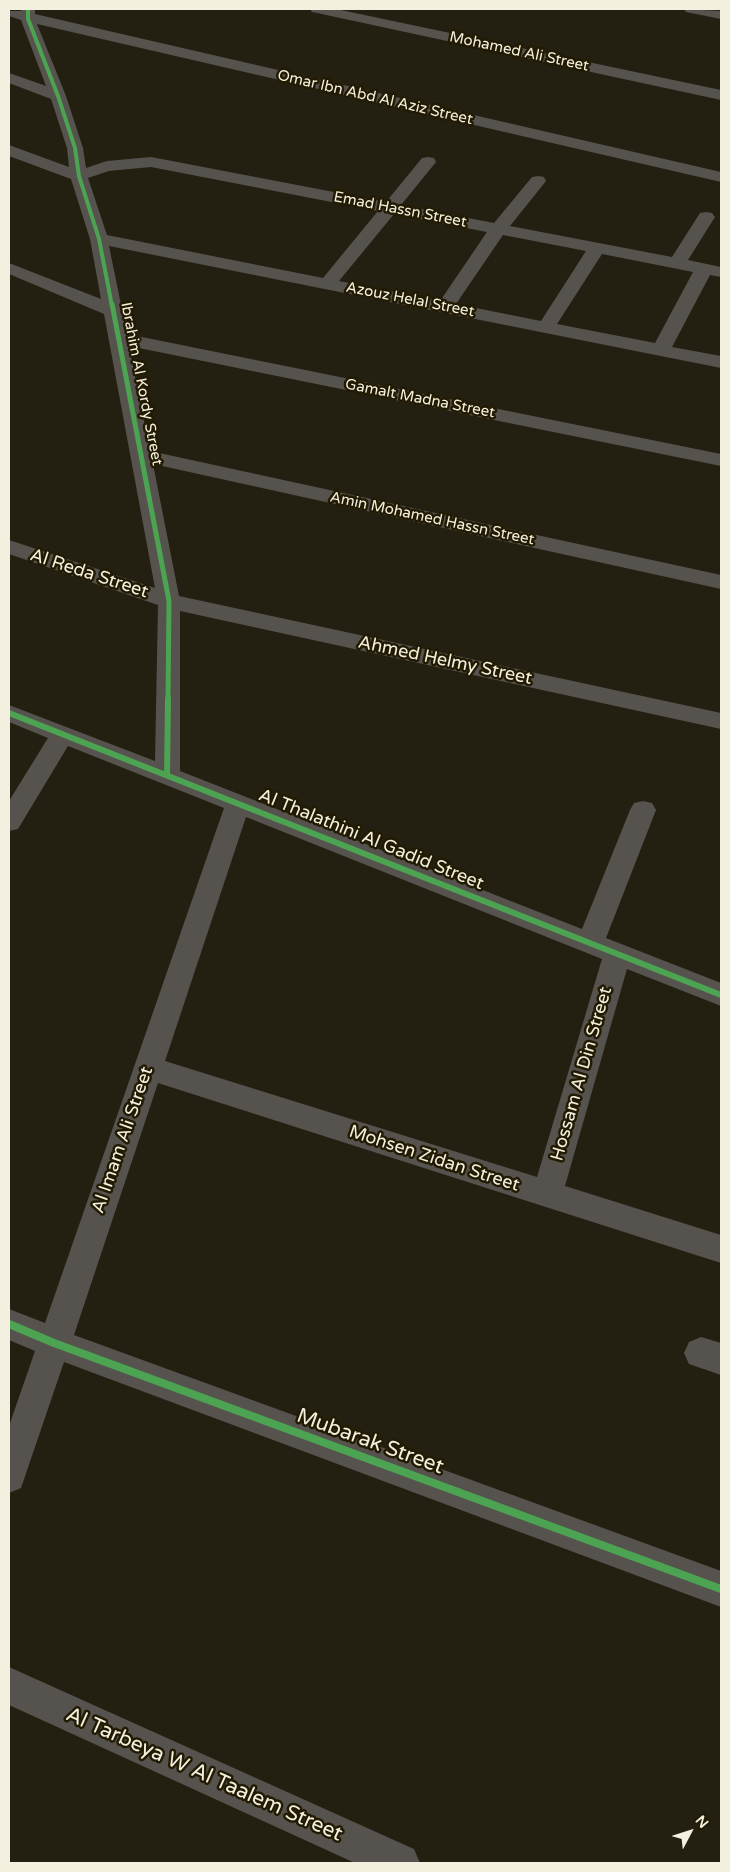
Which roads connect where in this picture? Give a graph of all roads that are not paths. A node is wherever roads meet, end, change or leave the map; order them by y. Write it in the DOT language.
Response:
graph roads {
  1 [pos="318,9"];
  2 [pos="691,9"];
  3 [pos="9,12"];
  4 [pos="28,14"];
  5 [pos="721,15"];
  6 [pos="9,78"];
  7 [pos="58,96"];
  8 [pos="721,96"];
  9 [pos="9,150"];
  10 [pos="428,162"];
  11 [pos="79,176"];
  12 [pos="721,177"];
  13 [pos="538,182"];
  14 [pos="390,208"];
  15 [pos="706,218"];
  16 [pos="498,229"];
  17 [pos="99,239"];
  18 [pos="597,248"];
  19 [pos="676,263"];
  20 [pos="713,270"];
  21 [pos="13,275"];
  22 [pos="327,284"];
  23 [pos="445,307"];
  24 [pos="114,311"];
  25 [pos="546,327"];
  26 [pos="119,338"];
  27 [pos="661,350"];
  28 [pos="721,362"];
  29 [pos="142,456"];
  30 [pos="721,460"];
  31 [pos="9,547"];
  32 [pos="721,582"];
  33 [pos="170,601"];
  34 [pos="9,713"];
  35 [pos="721,721"];
  36 [pos="63,734"];
  37 [pos="167,775"];
  38 [pos="238,804"];
  39 [pos="643,810"];
  40 [pos="9,822"];
  41 [pos="590,943"];
  42 [pos="617,954"];
  43 [pos="721,995"];
  44 [pos="148,1068"];
  45 [pos="547,1194"];
  46 [pos="721,1249"];
  47 [pos="9,1324"];
  48 [pos="54,1343"];
  49 [pos="9,1476"];
  50 [pos="721,1589"];
  51 [pos="9,1686"];
  52 [pos="400,1863"];
  1 -- 8 [label="street, Mohamed Ali Street"];
  2 -- 5 [label="street"];
  3 -- 4 [label="street, Omar Ibn Abd Al Aziz Street"];
  4 -- 7 [label="street, Ibrahim Al Kordy Street"];
  4 -- 12 [label="street, Omar Ibn Abd Al Aziz Street"];
  6 -- 7 [label="street"];
  7 -- 11 [label="street, Ibrahim Al Kordy Street"];
  9 -- 11 [label="street"];
  10 -- 14 [label="street"];
  11 -- 14 [label="street, Emad Hassn Street"];
  11 -- 17 [label="street, Ibrahim Al Kordy Street"];
  13 -- 16 [label="street"];
  14 -- 16 [label="street, Emad Hassn Street"];
  14 -- 22 [label="street"];
  15 -- 19 [label="street"];
  16 -- 18 [label="street, Emad Hassn Street"];
  16 -- 23 [label="street"];
  17 -- 22 [label="street, Azouz Helal Street"];
  17 -- 24 [label="street, Ibrahim Al Kordy Street"];
  18 -- 19 [label="street, Emad Hassn Street"];
  18 -- 25 [label="street"];
  19 -- 20 [label="street, Emad Hassn Street"];
  20 -- 27 [label="street"];
  21 -- 24 [label="street"];
  22 -- 23 [label="street, Azouz Helal Street"];
  23 -- 25 [label="street, Azouz Helal Street"];
  24 -- 26 [label="street, Ibrahim Al Kordy Street"];
  25 -- 27 [label="street, Azouz Helal Street"];
  26 -- 29 [label="street, Ibrahim Al Kordy Street"];
  26 -- 30 [label="street, Gamalt Madna Street"];
  27 -- 28 [label="street, Azouz Helal Street"];
  29 -- 32 [label="street, Amin Mohamed Hassn Street"];
  29 -- 33 [label="street, Ibrahim Al Kordy Street"];
  31 -- 33 [label="street, Al Reda Street"];
  33 -- 35 [label="street, Ahmed Helmy Street"];
  33 -- 37 [label="street, Ibrahim Al Kordy Street"];
  34 -- 36 [label="street, Al Thalathini Al Gadid Street"];
  36 -- 37 [label="street, Al Thalathini Al Gadid Street"];
  36 -- 40 [label="street"];
  37 -- 38 [label="street, Al Thalathini Al Gadid Street"];
  38 -- 41 [label="street, Al Thalathini Al Gadid Street"];
  38 -- 44 [label="street, Al Imam Ali Street"];
  39 -- 41 [label="street"];
  41 -- 42 [label="street, Al Thalathini Al Gadid Street"];
  42 -- 43 [label="street, Al Thalathini Al Gadid Street"];
  42 -- 45 [label="street, Hossam Al Din Street"];
  44 -- 45 [label="street, Mohsen Zidan Street"];
  44 -- 48 [label="street, Al Imam Ali Street"];
  45 -- 46 [label="street, Mohsen Zidan Street"];
  47 -- 48 [label="street, Mubarak Street"];
  48 -- 49 [label="street, Al Imam Ali Street"];
  48 -- 50 [label="street, Mubarak Street"];
  51 -- 52 [label="street, Al Tarbeya W Al Taalem Street"];
}
